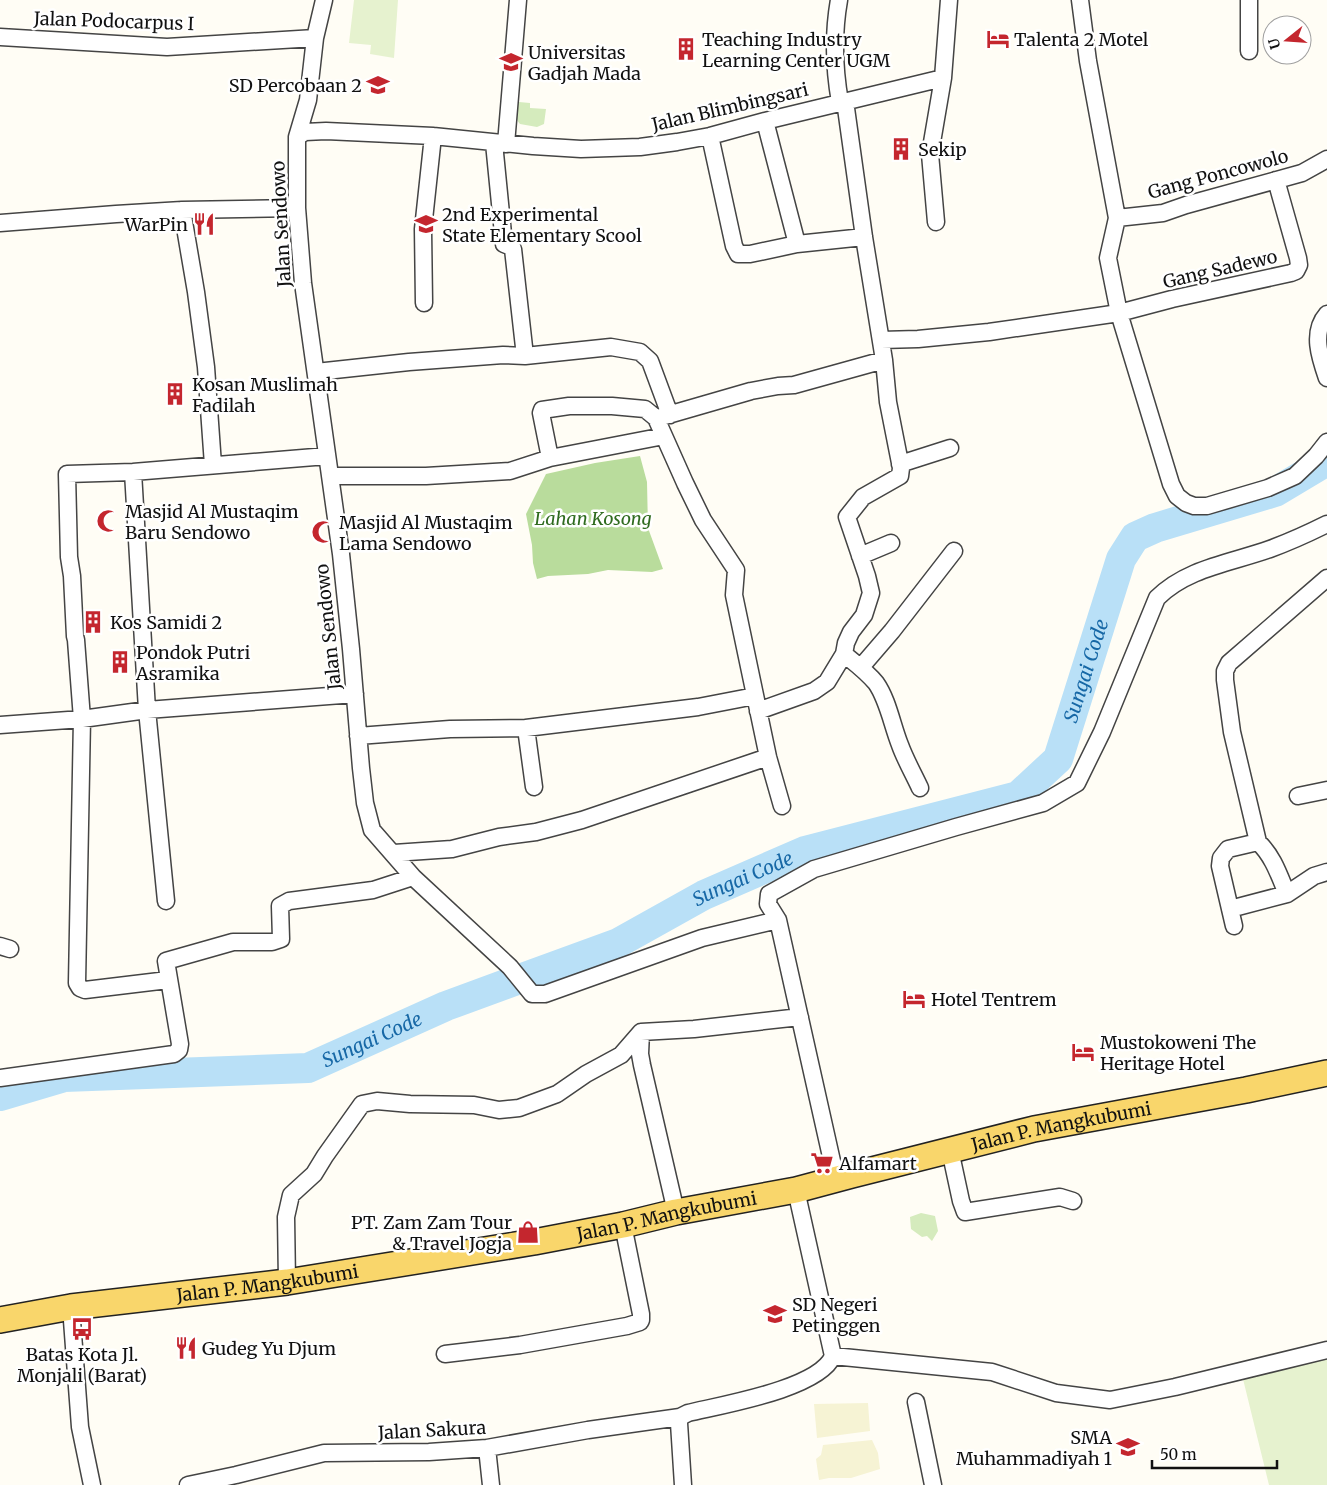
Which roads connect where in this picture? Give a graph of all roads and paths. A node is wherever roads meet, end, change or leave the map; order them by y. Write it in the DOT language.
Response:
graph roads {
  1 [pos="324,0"];
  2 [pos="518,0"];
  3 [pos="839,0"];
  4 [pos="949,0"];
  5 [pos="1080,0"];
  6 [pos="1249,0"];
  7 [pos="0,37"];
  8 [pos="315,38"];
  9 [pos="1249,51"];
  10 [pos="943,78"];
  11 [pos="308,100"];
  12 [pos="843,102"];
  13 [pos="765,121"];
  14 [pos="326,130"];
  15 [pos="433,136"];
  16 [pos="710,136"];
  17 [pos="297,137"];
  18 [pos="500,143"];
  19 [pos="1327,158"];
  20 [pos="1276,180"];
  21 [pos="297,208"];
  22 [pos="182,210"];
  23 [pos="1117,218"];
  24 [pos="936,222"];
  25 [pos="0,224"];
  26 [pos="864,237"];
  27 [pos="797,244"];
  28 [pos="424,304"];
  29 [pos="1119,313"];
  30 [pos="1327,314"];
  31 [pos="881,340"];
  32 [pos="526,356"];
  33 [pos="884,360"];
  34 [pos="316,372"];
  35 [pos="1327,378"];
  36 [pos="663,416"];
  37 [pos="664,436"];
  38 [pos="1327,442"];
  39 [pos="950,448"];
  40 [pos="327,456"];
  41 [pos="550,458"];
  42 [pos="900,464"];
  43 [pos="213,465"];
  44 [pos="132,472"];
  45 [pos="331,476"];
  46 [pos="1327,524"];
  47 [pos="891,543"];
  48 [pos="954,551"];
  49 [pos="860,556"];
  50 [pos="1327,578"];
  51 [pos="844,654"];
  52 [pos="861,668"];
  53 [pos="355,694"];
  54 [pos="757,704"];
  55 [pos="147,710"];
  56 [pos="82,719"];
  57 [pos="0,725"];
  58 [pos="526,728"];
  59 [pos="358,736"];
  60 [pos="768,757"];
  61 [pos="534,787"];
  62 [pos="920,788"];
  63 [pos="1327,790"];
  64 [pos="1298,796"];
  65 [pos="782,806"];
  66 [pos="1258,842"];
  67 [pos="394,853"];
  68 [pos="1327,872"];
  69 [pos="413,877"];
  70 [pos="1287,894"];
  71 [pos="166,901"];
  72 [pos="1230,909"];
  73 [pos="778,920"];
  74 [pos="1234,926"];
  75 [pos="168,980"];
  76 [pos="800,1017"];
  77 [pos="641,1032"];
  78 [pos="1327,1073"];
  79 [pos="0,1078"];
  80 [pos="950,1150"];
  81 [pos="836,1179"];
  82 [pos="796,1190"];
  83 [pos="1073,1201"];
  84 [pos="676,1212"];
  85 [pos="622,1225"];
  86 [pos="287,1282"];
  87 [pos="72,1307"];
  88 [pos="0,1320"];
  89 [pos="1327,1350"];
  90 [pos="445,1354"];
  91 [pos="833,1356"];
  92 [pos="916,1402"];
  93 [pos="680,1417"];
  94 [pos="487,1448"];
  95 [pos="92,1485"];
  96 [pos="188,1485"];
  97 [pos="491,1485"];
  98 [pos="683,1485"];
  99 [pos="933,1485"];
  1 -- 8 [label="street, Jalan Sendowo"];
  2 -- 18 [label="street"];
  3 -- 12 [label="street"];
  4 -- 10 [label="street"];
  5 -- 23 [label="street"];
  6 -- 9 [label="street"];
  7 -- 8 [label="street, Jalan Podocarpus I"];
  8 -- 11 [label="street, Jalan Sendowo"];
  10 -- 12 [label="street, Jalan Blimbingsari"];
  10 -- 24 [label="street"];
  11 -- 14 [label="street"];
  11 -- 17 [label="street, Jalan Sendowo"];
  12 -- 13 [label="street, Jalan Blimbingsari"];
  12 -- 26 [label="street"];
  13 -- 16 [label="street, Jalan Blimbingsari"];
  13 -- 27 [label="street"];
  14 -- 15 [label="street, Jalan Blimbingsari"];
  14 -- 17 [label="street, Jalan Blimbingsari"];
  15 -- 18 [label="street, Jalan Blimbingsari"];
  15 -- 28 [label="street"];
  16 -- 18 [label="street, Jalan Blimbingsari"];
  16 -- 27 [label="street"];
  17 -- 21 [label="street, Jalan Sendowo"];
  18 -- 32 [label="street"];
  19 -- 20 [label="street, Gang Poncowolo"];
  20 -- 23 [label="street, Gang Poncowolo"];
  20 -- 29 [label="street, Gang Sadewo"];
  21 -- 22 [label="street"];
  21 -- 34 [label="street, Jalan Sendowo"];
  22 -- 25 [label="street"];
  22 -- 43 [label="street"];
  23 -- 29 [label="street"];
  26 -- 27 [label="street"];
  26 -- 31 [label="street"];
  29 -- 31 [label="street"];
  29 -- 38 [label="street"];
  30 -- 35 [label="street"];
  31 -- 33 [label="street"];
  32 -- 34 [label="street"];
  32 -- 36 [label="street"];
  33 -- 36 [label="street"];
  33 -- 42 [label="street"];
  34 -- 40 [label="street, Jalan Sendowo"];
  36 -- 37 [label="street"];
  36 -- 41 [label="street"];
  37 -- 41 [label="street"];
  37 -- 54 [label="street"];
  39 -- 42 [label="street"];
  40 -- 43 [label="street"];
  40 -- 45 [label="street, Jalan Sendowo"];
  41 -- 45 [label="street"];
  42 -- 49 [label="street"];
  43 -- 44 [label="street"];
  44 -- 55 [label="street"];
  44 -- 56 [label="street"];
  45 -- 53 [label="street, Jalan Sendowo"];
  46 -- 73 [label="street"];
  47 -- 49 [label="street"];
  48 -- 52 [label="street"];
  49 -- 51 [label="street"];
  50 -- 66 [label="street"];
  51 -- 52 [label="street"];
  51 -- 54 [label="street"];
  52 -- 62 [label="street"];
  53 -- 55 [label="street"];
  53 -- 59 [label="street, Jalan Sendowo"];
  54 -- 58 [label="street"];
  54 -- 60 [label="street"];
  55 -- 56 [label="street"];
  55 -- 71 [label="street"];
  56 -- 57 [label="street"];
  56 -- 75 [label="street"];
  58 -- 59 [label="street"];
  58 -- 61 [label="street"];
  59 -- 67 [label="street, Jalan Sendowo"];
  60 -- 65 [label="street"];
  60 -- 67 [label="street"];
  63 -- 64 [label="street"];
  66 -- 70 [label="street"];
  66 -- 72 [label="street"];
  67 -- 69 [label="street, Jalan Sendowo"];
  68 -- 70 [label="street"];
  69 -- 73 [label="street, Jalan Sendowo"];
  69 -- 75 [label="street"];
  70 -- 72 [label="street"];
  72 -- 74 [label="street"];
  73 -- 76 [label="street"];
  75 -- 79 [label="street"];
  76 -- 77 [label="street"];
  76 -- 81 [label="street"];
  77 -- 84 [label="street"];
  77 -- 86 [label="street"];
  78 -- 80 [label="main road, Jalan P. Mangkubumi"];
  80 -- 81 [label="main road, Jalan P. Mangkubumi"];
  80 -- 83 [label="street"];
  81 -- 82 [label="main road, Jalan P. Mangkubumi"];
  82 -- 84 [label="main road, Jalan P. Mangkubumi"];
  82 -- 91 [label="street"];
  84 -- 85 [label="main road, Jalan P. Mangkubumi"];
  85 -- 86 [label="main road, Jalan P. Mangkubumi"];
  85 -- 90 [label="street"];
  86 -- 87 [label="main road, Jalan P. Mangkubumi"];
  87 -- 88 [label="main road, Jalan P. Mangkubumi"];
  87 -- 95 [label="street"];
  89 -- 91 [label="street"];
  91 -- 93 [label="street, Jalan Sakura"];
  92 -- 99 [label="street"];
  93 -- 94 [label="street, Jalan Sakura"];
  93 -- 98 [label="street"];
  94 -- 96 [label="street, Jalan Sakura"];
  94 -- 97 [label="street"];
}
